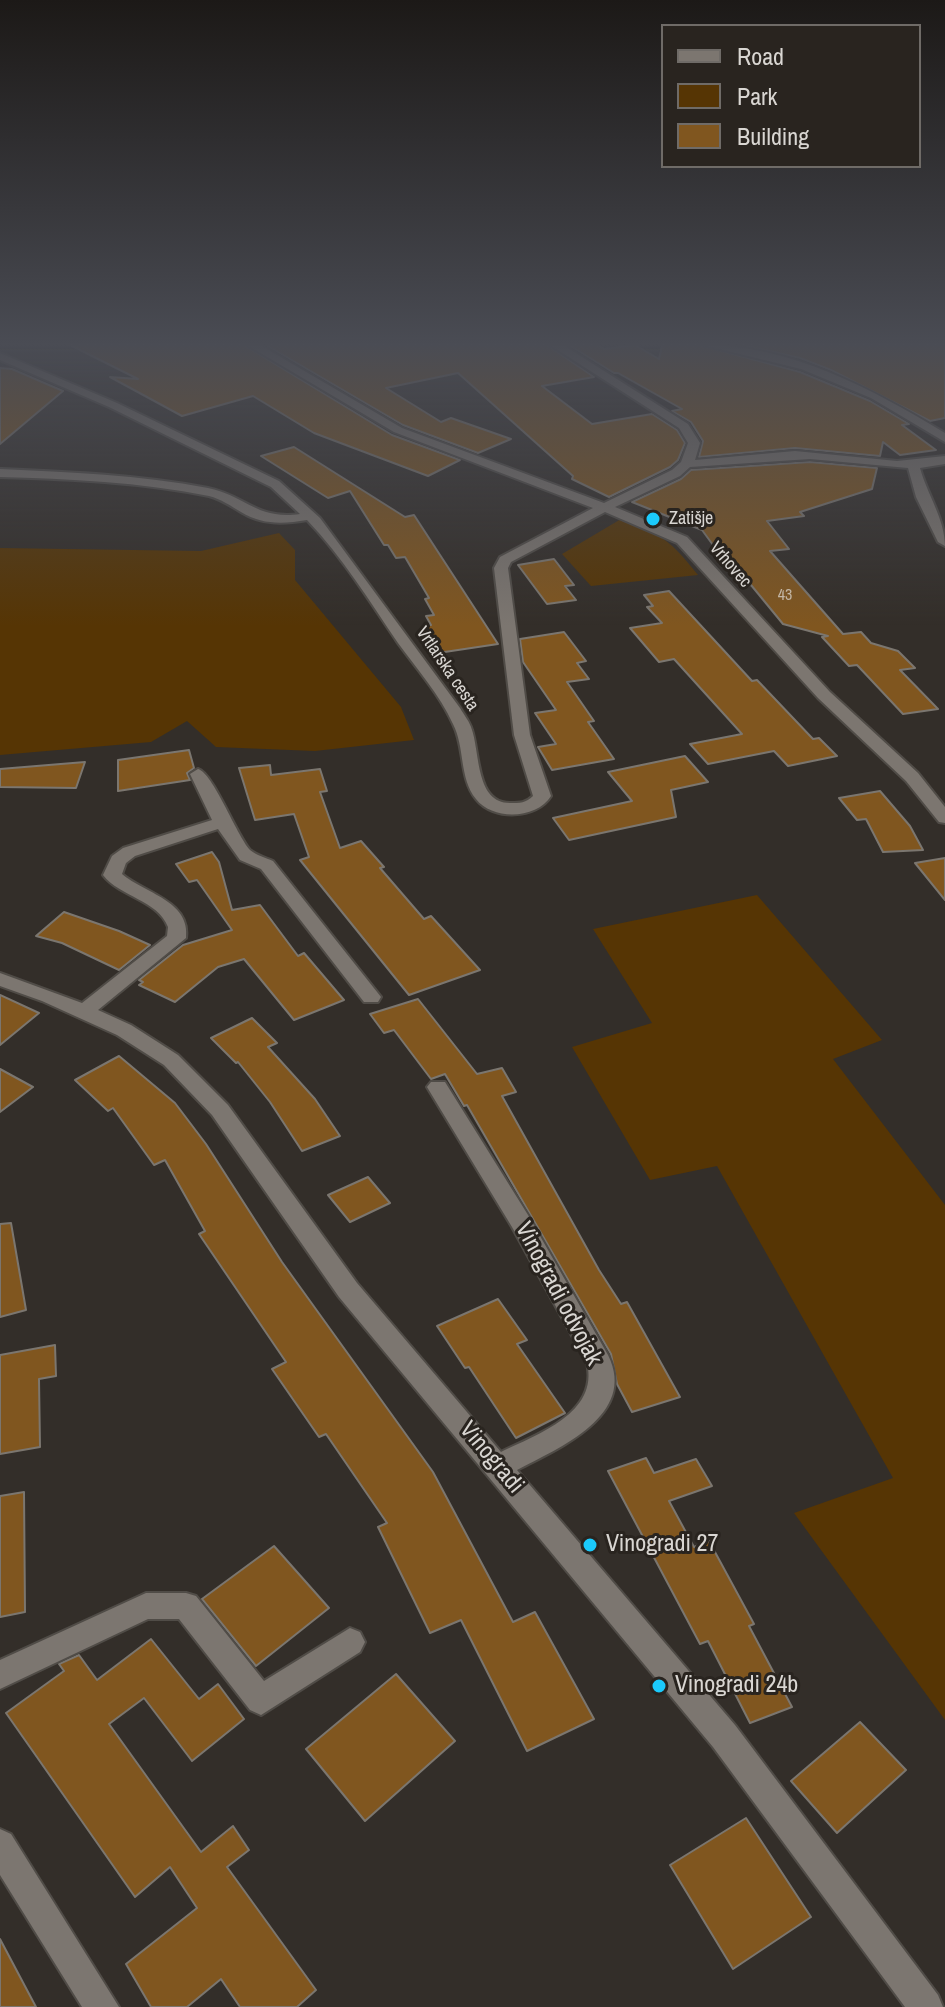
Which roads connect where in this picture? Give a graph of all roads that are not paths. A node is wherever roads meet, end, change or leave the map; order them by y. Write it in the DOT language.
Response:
graph roads {
  1 [pos="182,439"];
  2 [pos="421,439"];
  3 [pos="691,439"];
  4 [pos="945,460"];
  5 [pos="687,464"];
  6 [pos="913,466"];
  7 [pos="0,473"];
  8 [pos="604,507"];
  9 [pos="310,516"];
  10 [pos="945,542"];
  11 [pos="198,774"];
  12 [pos="945,818"];
  13 [pos="222,822"];
  14 [pos="0,979"];
  15 [pos="371,997"];
  16 [pos="83,1012"];
  17 [pos="438,1087"];
  18 [pos="498,1467"];
  19 [pos="350,1642"];
  20 [pos="0,1675"];
  21 [pos="0,1845"];
  22 [pos="102,2007"];
  23 [pos="926,2007"];
  1 -- 9 [label="street, Vrtlarska cesta"];
  2 -- 8 [label="street, Vrhovec"];
  3 -- 5 [label="street"];
  4 -- 6 [label="street"];
  5 -- 6 [label="street"];
  5 -- 8 [label="street"];
  6 -- 10 [label="street"];
  7 -- 9 [label="street"];
  8 -- 9 [label="street, Vrtlarska cesta"];
  8 -- 12 [label="street, Vrhovec"];
  11 -- 13 [label="street"];
  13 -- 15 [label="street"];
  13 -- 16 [label="street"];
  14 -- 16 [label="street, Vinogradi"];
  16 -- 18 [label="street, Vinogradi"];
  17 -- 18 [label="street, Vinogradi odvojak"];
  18 -- 23 [label="street, Vinogradi"];
  19 -- 20 [label="street"];
  21 -- 22 [label="street"];
}
